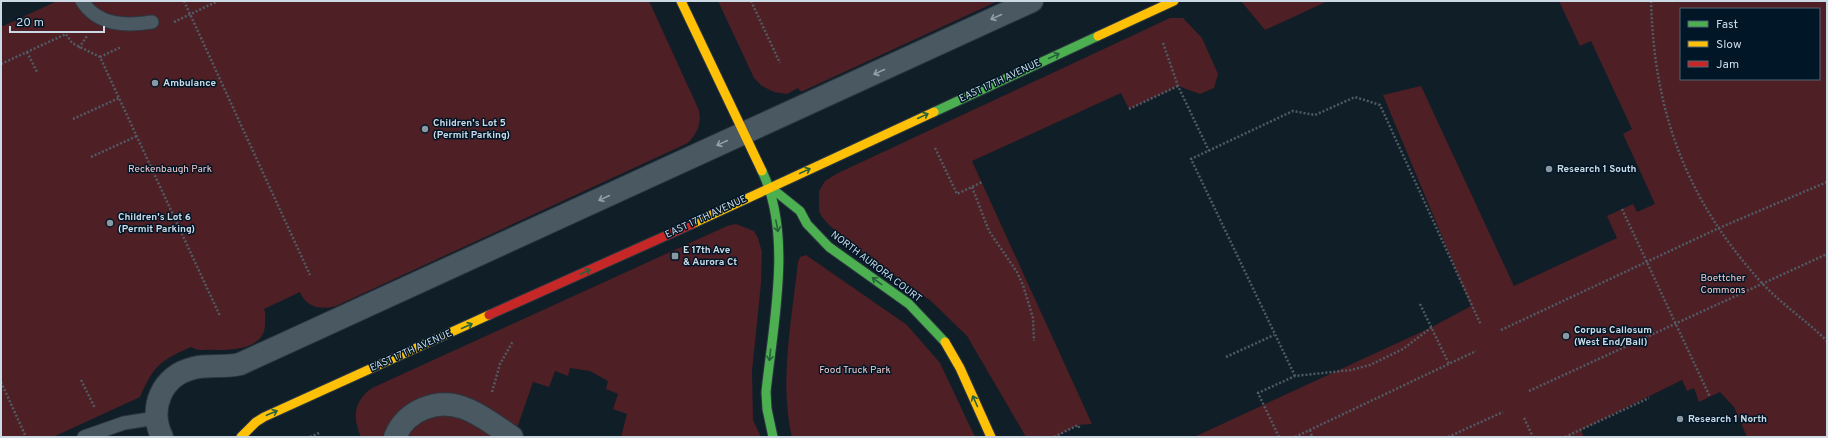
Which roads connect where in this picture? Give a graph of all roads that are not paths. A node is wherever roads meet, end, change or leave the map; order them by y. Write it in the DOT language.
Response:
graph roads {
  1 [pos="82,1"];
  2 [pos="681,1"];
  3 [pos="1032,1"];
  4 [pos="1174,1"];
  5 [pos="152,22"];
  6 [pos="744,133"];
  7 [pos="770,187"];
  8 [pos="159,428"];
  9 [pos="84,437"];
  10 [pos="241,437"];
  11 [pos="395,437"];
  12 [pos="512,437"];
  13 [pos="773,437"];
  14 [pos="991,437"];
  1 -- 5 [label="lane"];
  2 -- 6 [label="street, NORTH AURORA COURT"];
  3 -- 6 [label="street, one-way"];
  7 -- 4 [label="street, EAST 17TH AVENUE, one-way"];
  6 -- 7 [label="street, NORTH AURORA COURT"];
  6 -- 8 [label="street, one-way"];
  10 -- 7 [label="street, EAST 17TH AVENUE, one-way"];
  7 -- 13 [label="street, NORTH AURORA COURT, one-way"];
  14 -- 7 [label="street, NORTH AURORA COURT, one-way"];
  8 -- 9 [label="lane"];
  11 -- 12 [label="street"];
}
